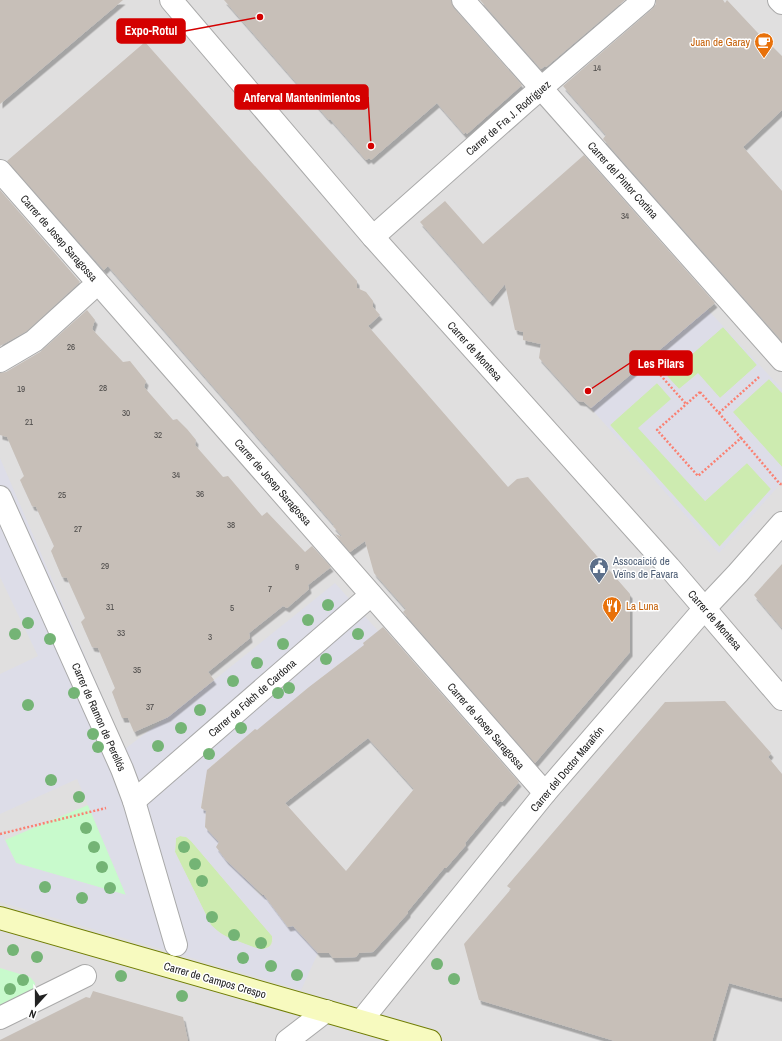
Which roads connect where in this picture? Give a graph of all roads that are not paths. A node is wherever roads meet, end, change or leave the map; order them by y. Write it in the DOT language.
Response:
graph roads {
  1 [pos="171,0"];
  2 [pos="463,0"];
  3 [pos="644,0"];
  4 [pos="779,0"];
  5 [pos="782,3"];
  6 [pos="542,88"];
  7 [pos="0,171"];
  8 [pos="373,237"];
  9 [pos="89,291"];
  10 [pos="0,360"];
  11 [pos="782,360"];
  12 [pos="0,497"];
  13 [pos="782,523"];
  14 [pos="371,595"];
  15 [pos="705,608"];
  16 [pos="782,699"];
  17 [pos="545,793"];
  18 [pos="134,801"];
  19 [pos="0,918"];
  20 [pos="176,945"];
  21 [pos="85,976"];
  22 [pos="326,1011"];
  23 [pos="0,1018"];
  24 [pos="361,1021"];
  25 [pos="287,1041"];
  26 [pos="430,1041"];
  1 -- 8 [label="street, Carrer de Montesa"];
  2 -- 6 [label="street, Carrer del Pintor Cortina"];
  3 -- 6 [label="street, Carrer de Fra J. Rodríguez"];
  4 -- 5 [label="street"];
  6 -- 8 [label="street, Carrer de Fra J. Rodríguez"];
  6 -- 11 [label="street, Carrer del Pintor Cortina"];
  7 -- 14 [label="street, Carrer de Josep Saragossa"];
  8 -- 15 [label="street, Carrer de Montesa"];
  9 -- 10 [label="street"];
  12 -- 18 [label="street, Carrer de Ramon de Perellós"];
  13 -- 15 [label="street, Carrer del Doctor Marañón"];
  14 -- 17 [label="street, Carrer de Josep Saragossa"];
  14 -- 18 [label="street, Carrer de Folch de Cardona"];
  15 -- 16 [label="street, Carrer de Montesa"];
  15 -- 17 [label="street, Carrer del Doctor Marañón"];
  17 -- 24 [label="street, Carrer del Doctor Marañón"];
  18 -- 20 [label="street, Carrer de Ramon de Perellós"];
  19 -- 22 [label="street, Carrer de Campos Crespo"];
  21 -- 23 [label="street"];
  22 -- 24 [label="street, Carrer de Campos Crespo"];
  22 -- 25 [label="street"];
  24 -- 26 [label="street, Carrer de Campos Crespo"];
}
